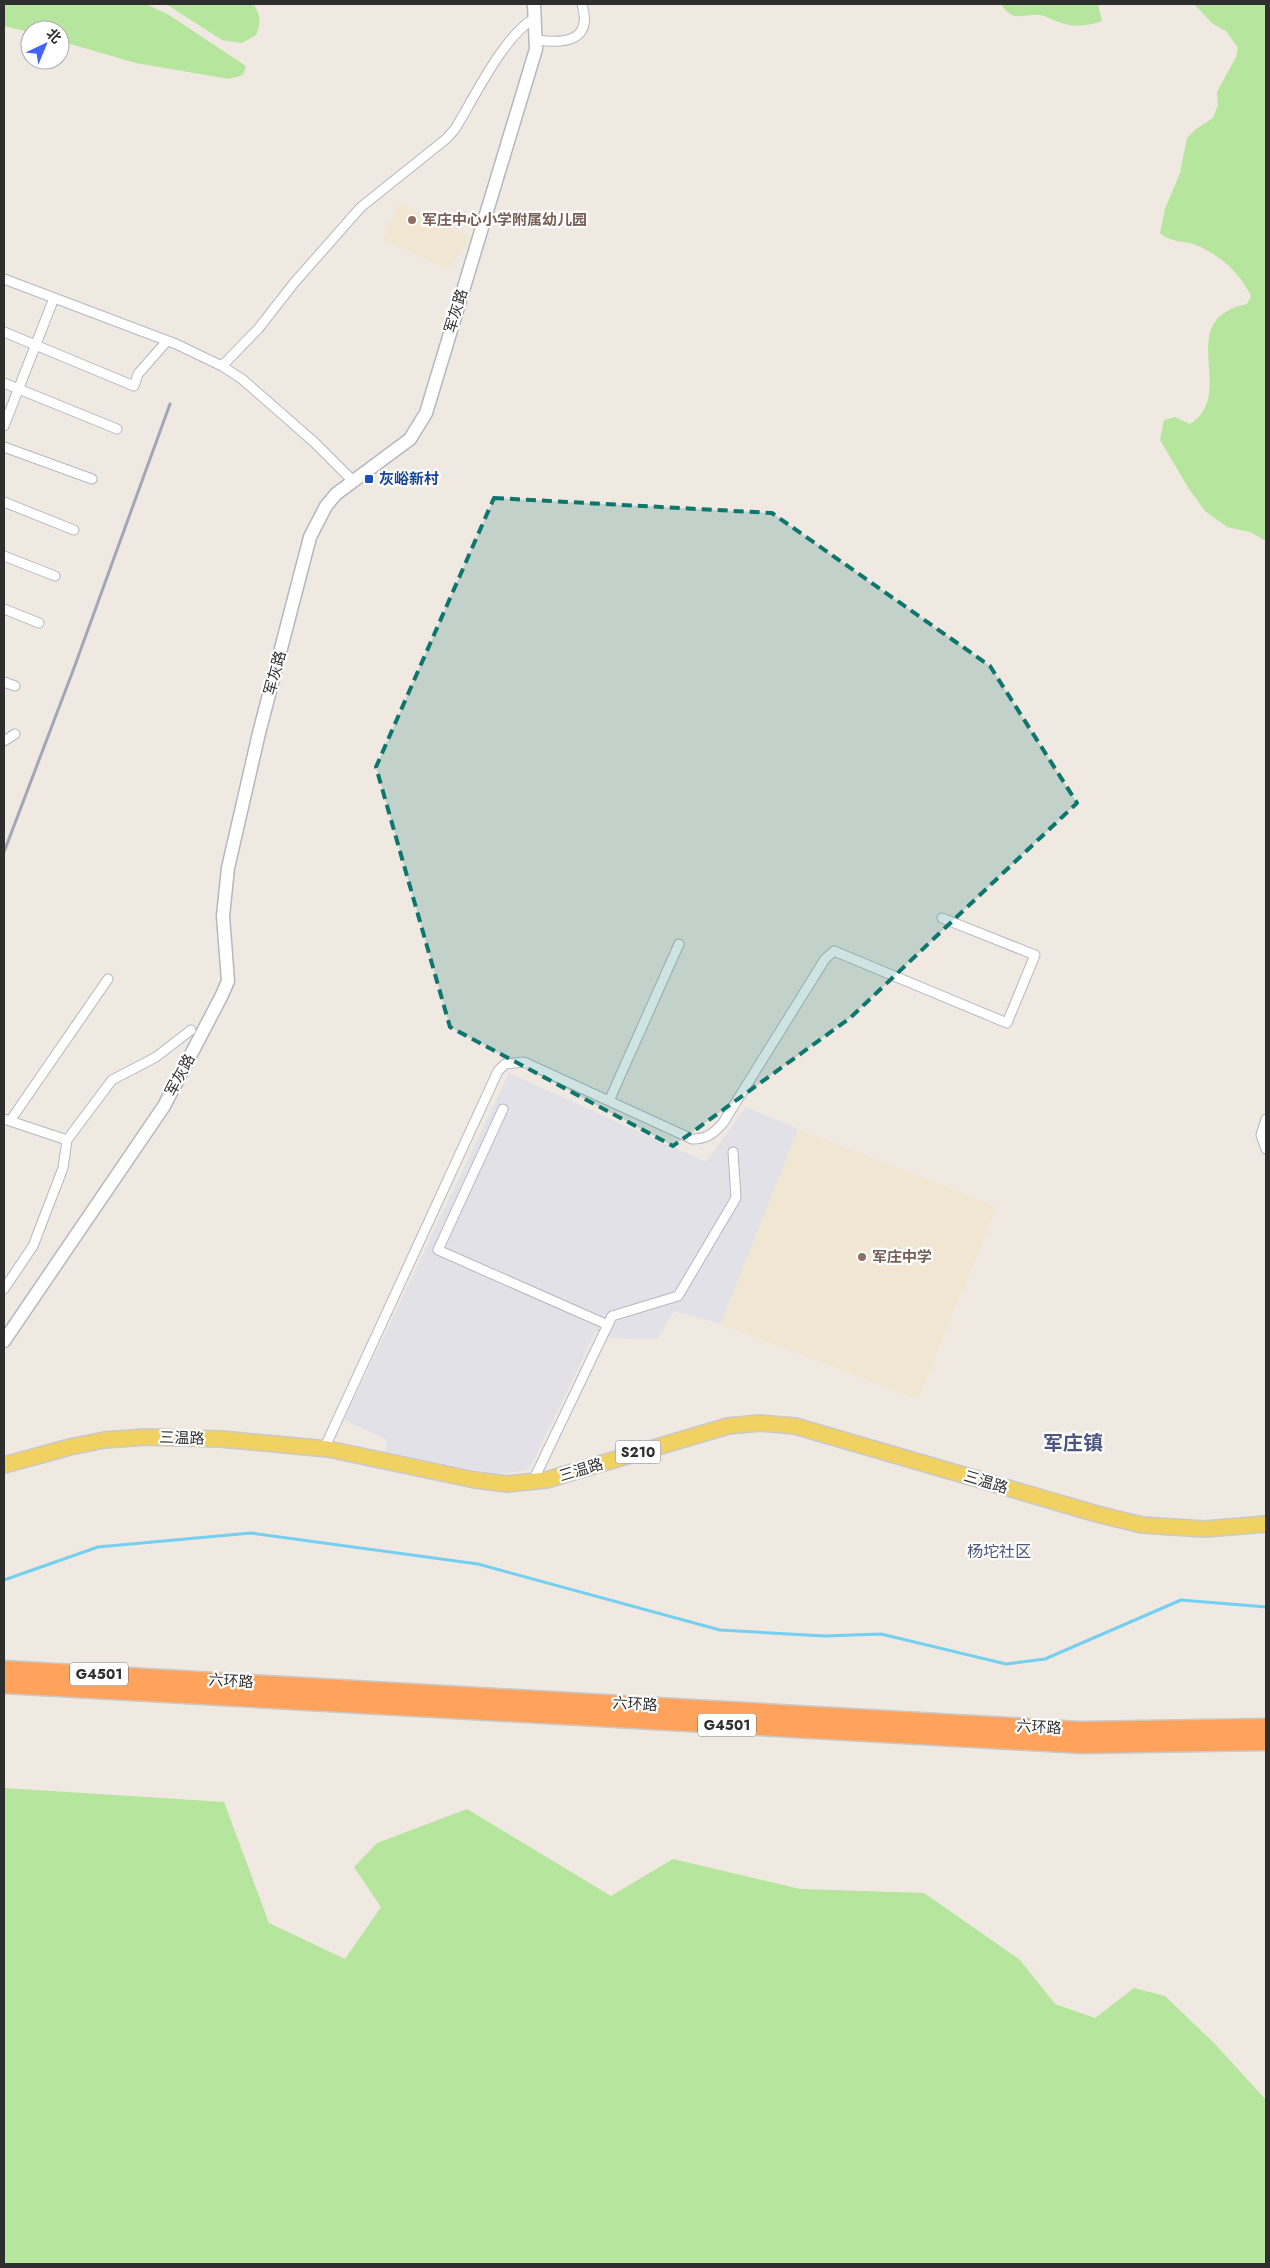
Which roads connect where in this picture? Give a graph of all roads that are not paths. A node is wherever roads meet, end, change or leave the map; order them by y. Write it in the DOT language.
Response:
graph roads {
  1 [pos="534,4"];
  2 [pos="582,4"];
  3 [pos="535,18"];
  4 [pos="537,40"];
  5 [pos="4,279"];
  6 [pos="54,298"];
  7 [pos="4,332"];
  8 [pos="167,341"];
  9 [pos="36,345"];
  10 [pos="222,366"];
  11 [pos="4,383"];
  12 [pos="18,389"];
  13 [pos="4,426"];
  14 [pos="117,429"];
  15 [pos="4,447"];
  16 [pos="92,479"];
  17 [pos="352,480"];
  18 [pos="4,502"];
  19 [pos="74,530"];
  20 [pos="4,556"];
  21 [pos="56,576"];
  22 [pos="4,609"];
  23 [pos="39,623"];
  24 [pos="4,682"];
  25 [pos="15,686"];
  26 [pos="15,734"];
  27 [pos="4,741"];
  28 [pos="942,918"];
  29 [pos="679,944"];
  30 [pos="108,979"];
  31 [pos="191,1030"];
  32 [pos="609,1101"];
  33 [pos="503,1109"];
  34 [pos="1266,1119"];
  35 [pos="7,1120"];
  36 [pos="67,1140"];
  37 [pos="1266,1149"];
  38 [pos="733,1152"];
  39 [pos="4,1289"];
  40 [pos="608,1325"];
  41 [pos="4,1341"];
  42 [pos="324,1449"];
  43 [pos="4,1466"];
  44 [pos="533,1482"];
  45 [pos="1266,1524"];
  46 [pos="4,1669"];
  47 [pos="4,1685"];
  48 [pos="1266,1727"];
  49 [pos="1266,1742"];
  1 -- 3 [label="street, 军灰路"];
  2 -- 4 [label="street"];
  3 -- 4 [label="street, 军灰路"];
  3 -- 10 [label="street"];
  4 -- 17 [label="street, 军灰路"];
  5 -- 6 [label="street"];
  6 -- 8 [label="street"];
  6 -- 9 [label="street"];
  7 -- 9 [label="street"];
  8 -- 9 [label="street"];
  8 -- 10 [label="street"];
  9 -- 12 [label="street"];
  10 -- 17 [label="street"];
  11 -- 12 [label="street"];
  12 -- 13 [label="street"];
  12 -- 14 [label="street"];
  15 -- 16 [label="street"];
  17 -- 41 [label="street, 军灰路"];
  18 -- 19 [label="street"];
  20 -- 21 [label="street"];
  22 -- 23 [label="street"];
  24 -- 25 [label="street"];
  26 -- 27 [label="street"];
  28 -- 32 [label="street"];
  29 -- 32 [label="street"];
  30 -- 35 [label="street"];
  31 -- 36 [label="street"];
  32 -- 42 [label="street"];
  33 -- 40 [label="street"];
  34 -- 37 [label="street"];
  35 -- 36 [label="street"];
  36 -- 39 [label="street"];
  38 -- 40 [label="street"];
  40 -- 44 [label="street"];
  42 -- 43 [label="main road, 三温路 / S210"];
  42 -- 44 [label="main road, 三温路 / S210"];
  44 -- 45 [label="main road, 三温路 / S210"];
  46 -- 48 [label="highway, 六环路 / G4501"];
  47 -- 49 [label="highway, 六环路 / G4501"];
}
